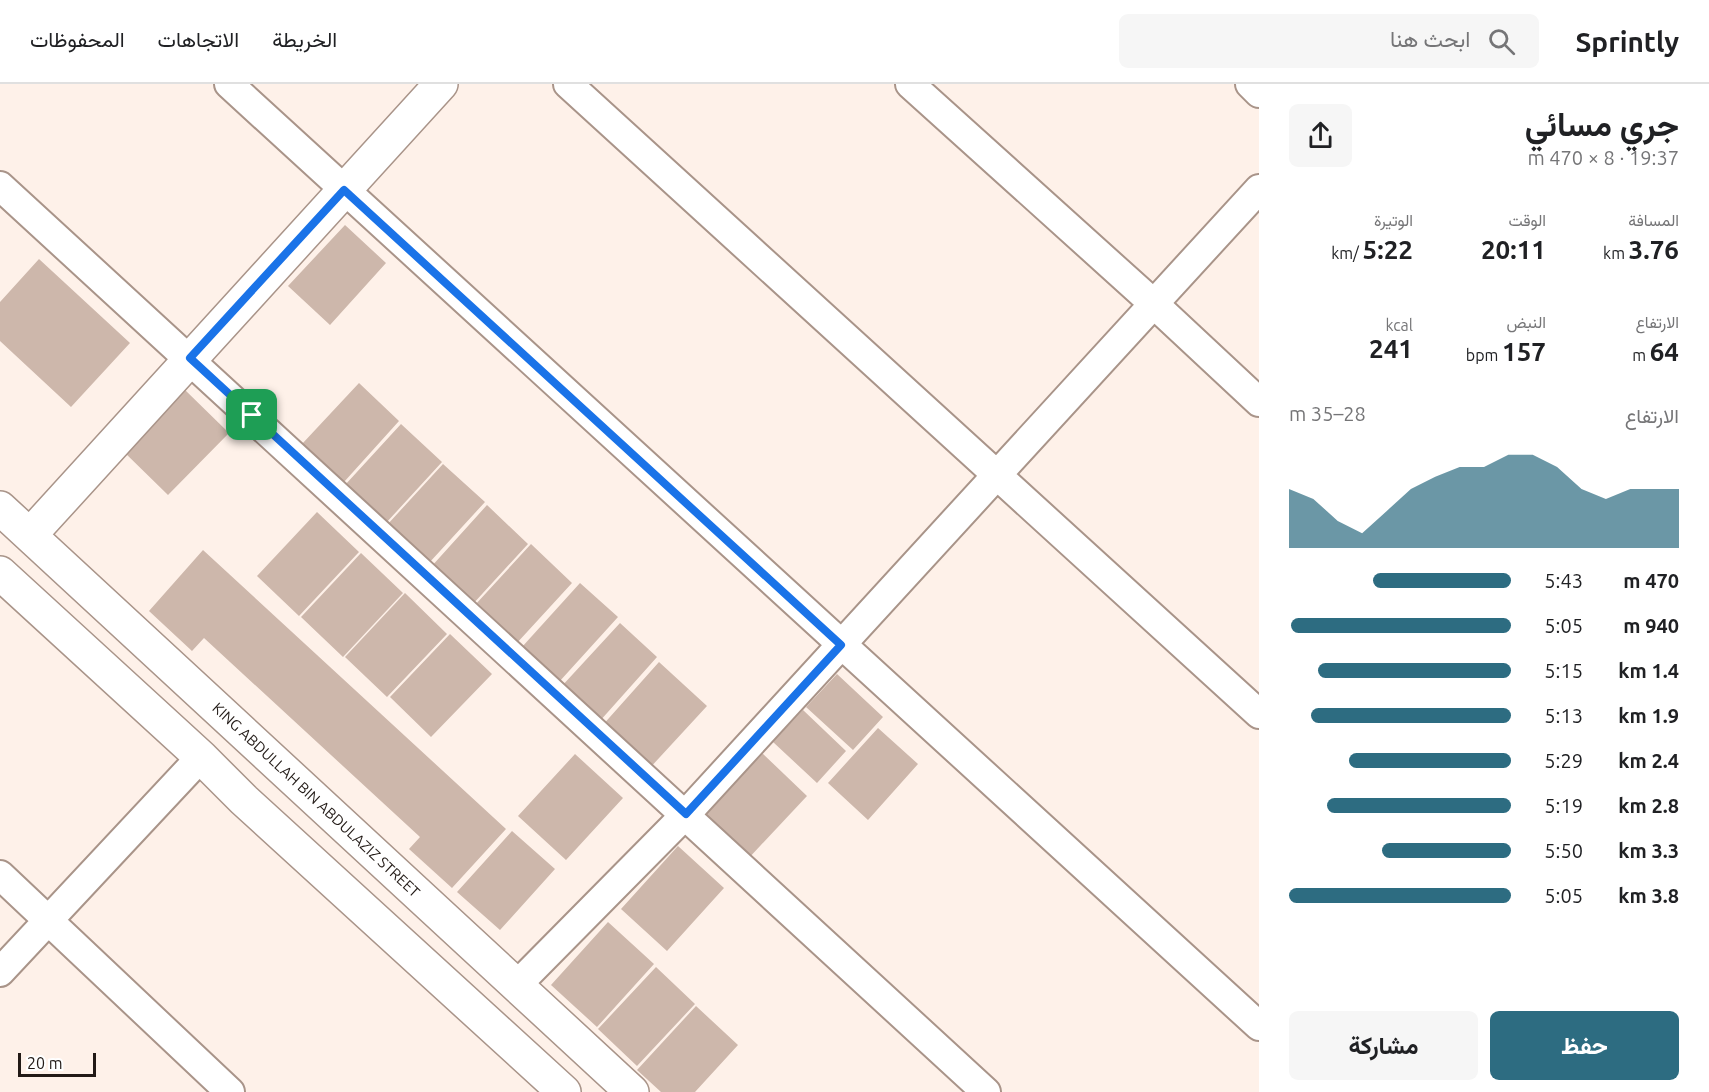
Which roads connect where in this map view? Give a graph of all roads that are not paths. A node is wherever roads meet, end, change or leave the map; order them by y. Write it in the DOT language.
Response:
graph roads {
  1 [pos="229,84"];
  2 [pos="441,84"];
  3 [pos="568,84"];
  4 [pos="910,84"];
  5 [pos="1250,84"];
  6 [pos="1259,93"];
  7 [pos="0,186"];
  8 [pos="1259,189"];
  9 [pos="344,190"];
  10 [pos="1154,304"];
  11 [pos="190,358"];
  12 [pos="1259,402"];
  13 [pos="996,476"];
  14 [pos="0,508"];
  15 [pos="30,535"];
  16 [pos="0,573"];
  17 [pos="841,645"];
  18 [pos="1259,714"];
  19 [pos="201,757"];
  20 [pos="244,800"];
  21 [pos="686,814"];
  22 [pos="0,875"];
  23 [pos="49,920"];
  24 [pos="0,972"];
  25 [pos="516,986"];
  26 [pos="1259,1026"];
  27 [pos="231,1092"];
  28 [pos="564,1092"];
  29 [pos="632,1092"];
  30 [pos="986,1092"];
  1 -- 9 [label="street"];
  2 -- 9 [label="main road"];
  3 -- 13 [label="street"];
  4 -- 10 [label="street"];
  5 -- 6 [label="street"];
  7 -- 11 [label="street"];
  8 -- 10 [label="street"];
  9 -- 11 [label="main road"];
  9 -- 17 [label="street"];
  10 -- 12 [label="street"];
  10 -- 13 [label="street"];
  11 -- 15 [label="main road"];
  11 -- 21 [label="street"];
  13 -- 17 [label="street"];
  13 -- 18 [label="street"];
  14 -- 15 [label="main road, KING ABDULLAH BIN ABDULAZIZ STREET"];
  15 -- 25 [label="main road, KING ABDULLAH BIN ABDULAZIZ STREET"];
  16 -- 19 [label="main road"];
  17 -- 21 [label="street"];
  17 -- 26 [label="street"];
  19 -- 20 [label="main road"];
  19 -- 23 [label="street"];
  20 -- 25 [label="main road"];
  20 -- 28 [label="main road"];
  21 -- 25 [label="street"];
  21 -- 30 [label="street"];
  22 -- 23 [label="street"];
  23 -- 24 [label="street"];
  23 -- 27 [label="street"];
  25 -- 29 [label="main road, KING ABDULLAH BIN ABDULAZIZ STREET"];
}
